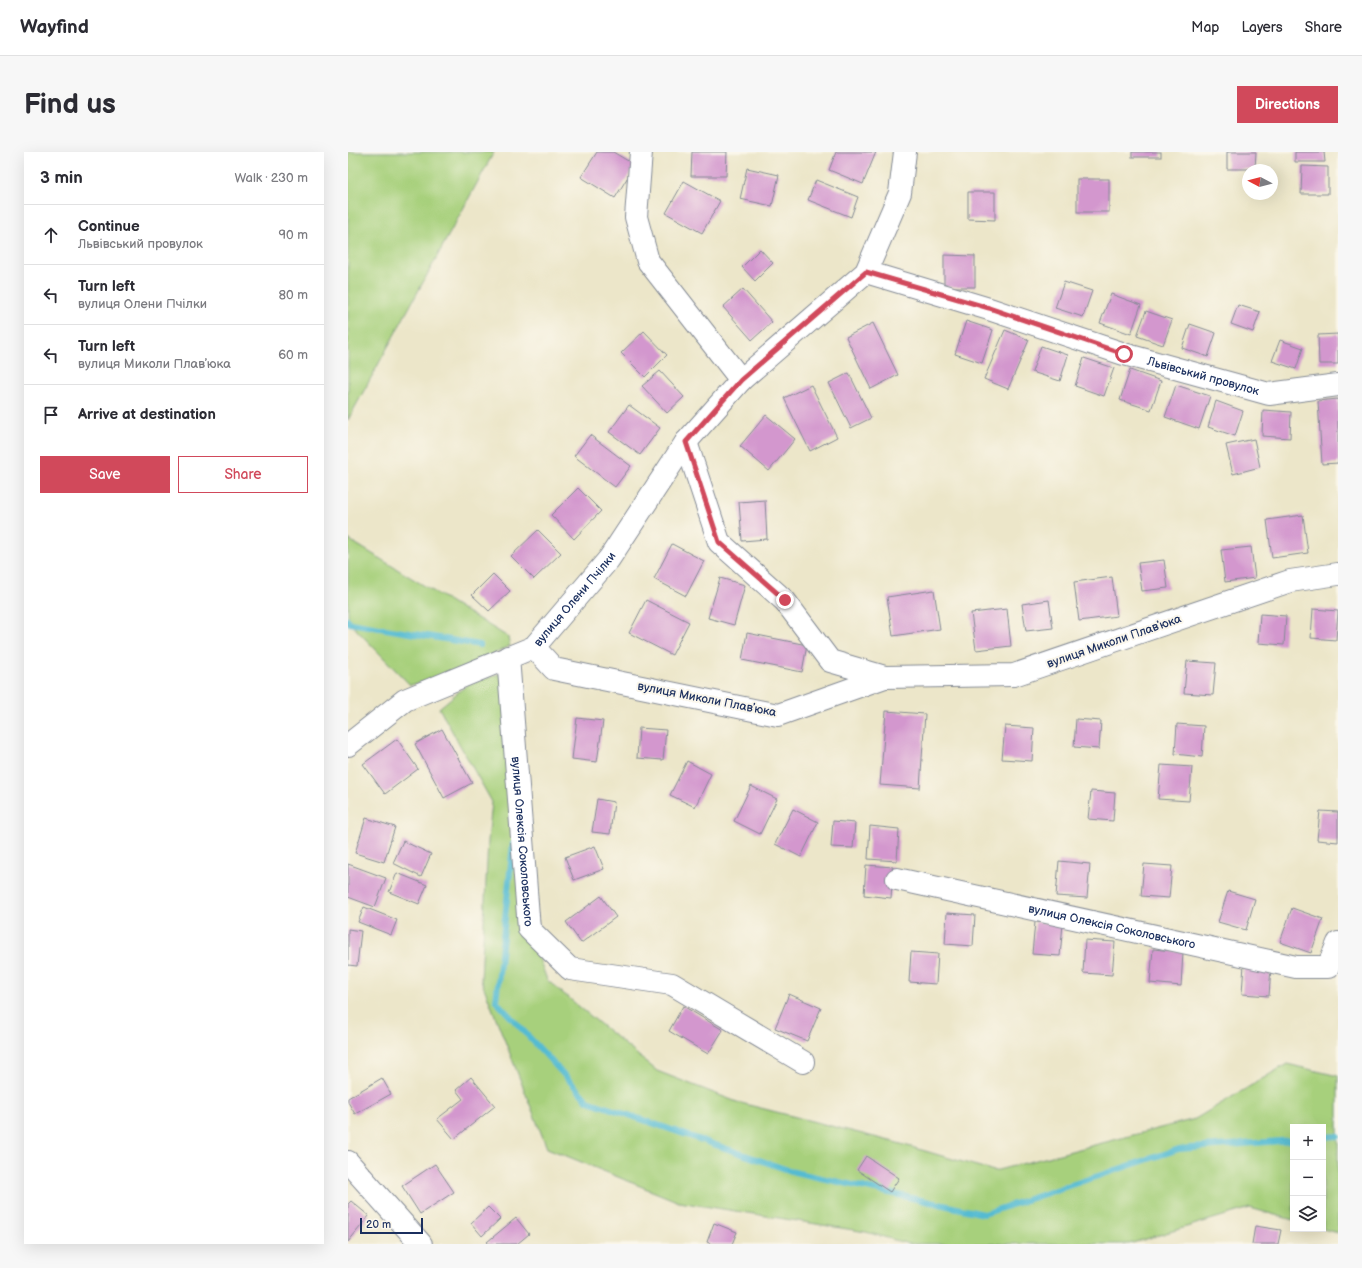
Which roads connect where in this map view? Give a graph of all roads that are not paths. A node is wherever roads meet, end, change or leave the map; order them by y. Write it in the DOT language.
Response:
graph roads {
  1 [pos="641,152"];
  2 [pos="905,152"];
  3 [pos="866,272"];
  4 [pos="741,380"];
  5 [pos="1338,385"];
  6 [pos="686,442"];
  7 [pos="1338,574"];
  8 [pos="534,647"];
  9 [pos="508,657"];
  10 [pos="885,677"];
  11 [pos="348,745"];
  12 [pos="897,879"];
  13 [pos="1338,943"];
  14 [pos="804,1062"];
  15 [pos="348,1162"];
  16 [pos="421,1244"];
  1 -- 4 [label="street"];
  2 -- 3 [label="street, вулиця Олени Пчілки"];
  3 -- 4 [label="street, вулиця Олени Пчілки"];
  3 -- 5 [label="street, Львівський провулок"];
  4 -- 6 [label="street, вулиця Олени Пчілки"];
  6 -- 8 [label="street, вулиця Олени Пчілки"];
  6 -- 10 [label="street, вулиця Миколи Плавʼюка"];
  7 -- 10 [label="street, вулиця Миколи Плавʼюка"];
  8 -- 9 [label="street, вулиця Олени Пчілки"];
  8 -- 10 [label="street, вулиця Миколи Плавʼюка"];
  9 -- 11 [label="street, вулиця Олени Пчілки"];
  9 -- 14 [label="street, вулиця Олексія Соколовського"];
  12 -- 13 [label="street, вулиця Олексія Соколовського"];
  15 -- 16 [label="street"];
}
